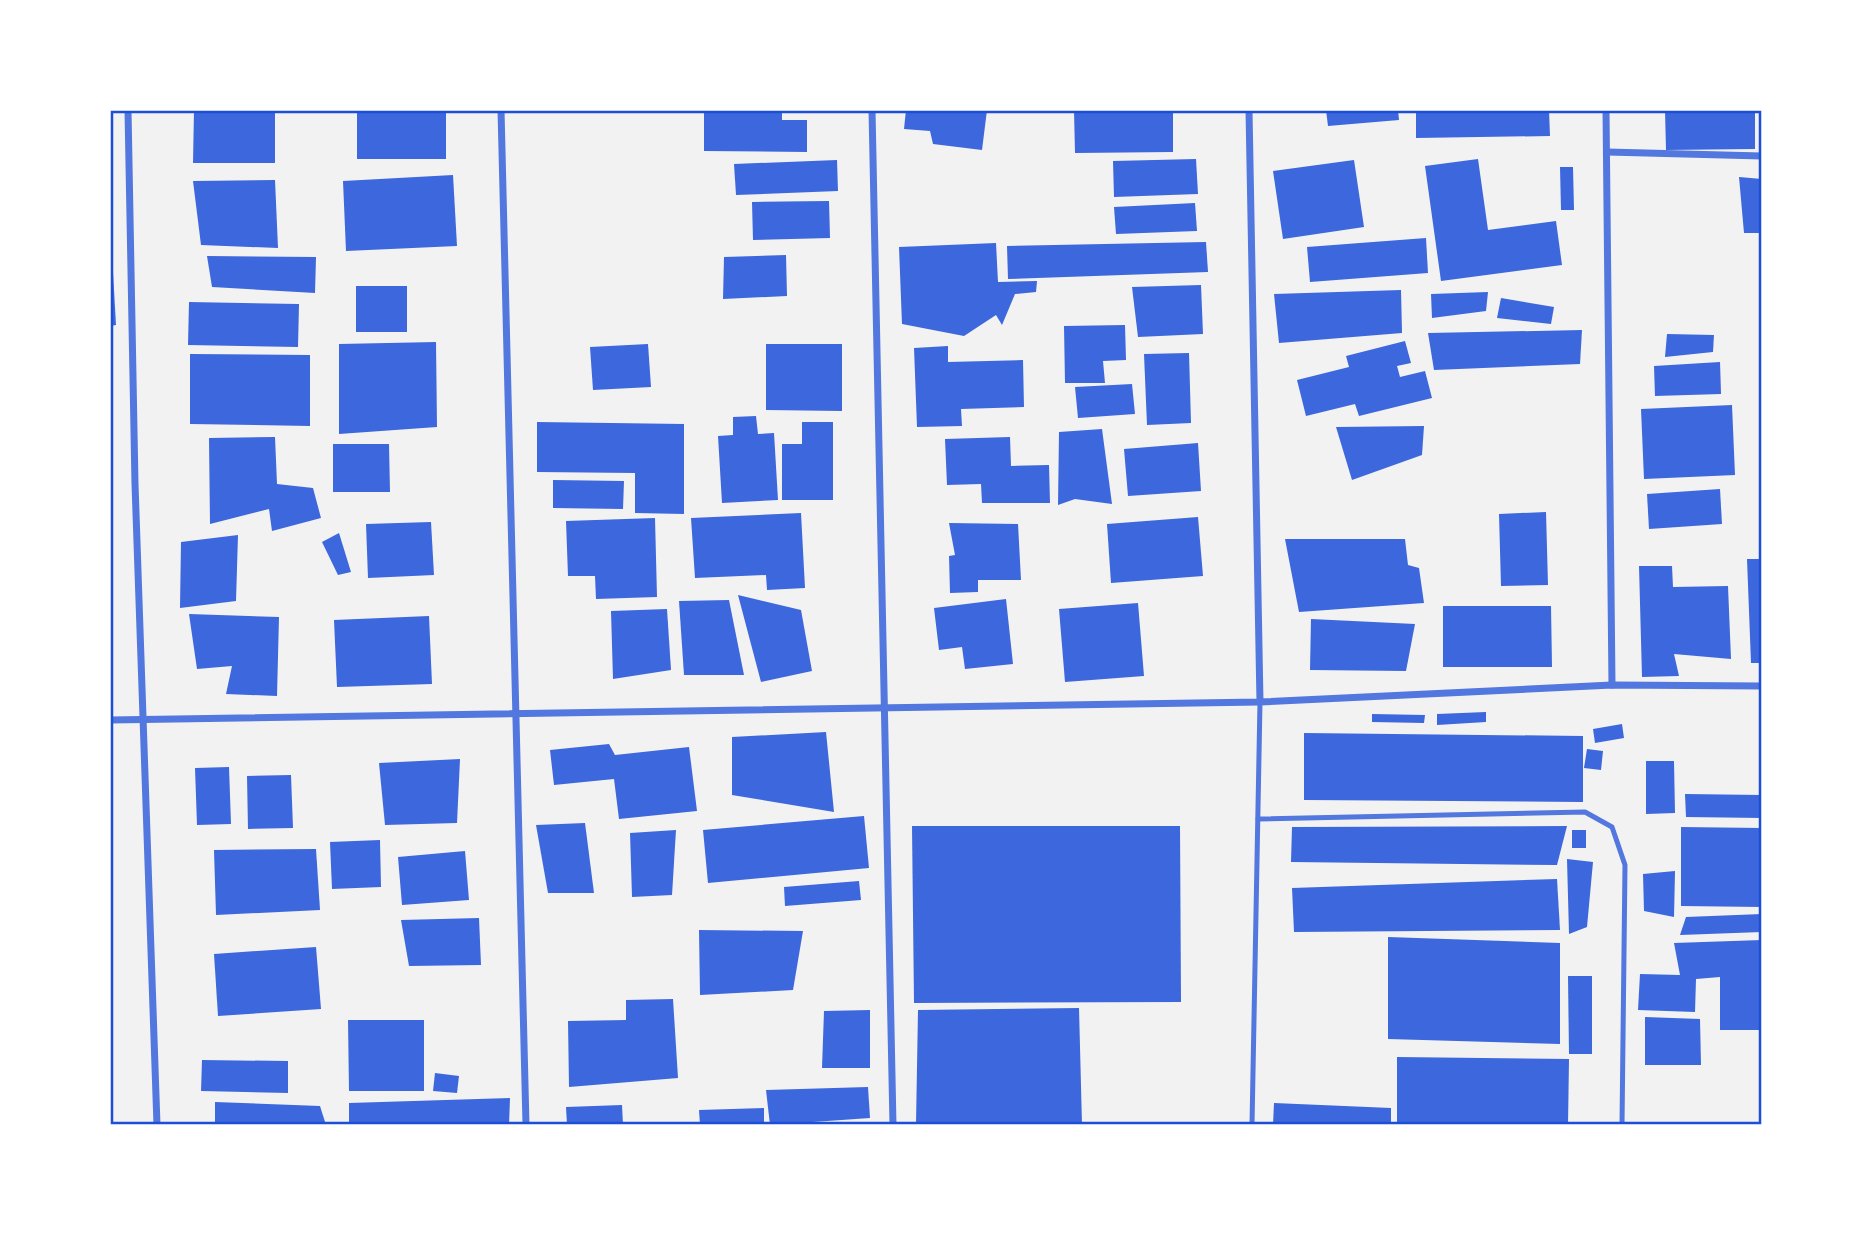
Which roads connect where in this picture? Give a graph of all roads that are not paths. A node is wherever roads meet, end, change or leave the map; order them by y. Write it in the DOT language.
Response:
graph roads {
  1 [pos="128,110"];
  2 [pos="501,110"];
  3 [pos="872,110"];
  4 [pos="1249,110"];
  5 [pos="1606,110"];
  6 [pos="1607,152"];
  7 [pos="1762,156"];
  8 [pos="1612,685"];
  9 [pos="1762,686"];
  10 [pos="1260,702"];
  11 [pos="884,705"];
  12 [pos="515,714"];
  13 [pos="143,719"];
  14 [pos="110,720"];
  15 [pos="1258,819"];
  16 [pos="157,1125"];
  17 [pos="526,1125"];
  18 [pos="893,1125"];
  19 [pos="1252,1125"];
  20 [pos="1622,1125"];
  1 -- 13 [label="street"];
  2 -- 12 [label="street"];
  3 -- 11 [label="street"];
  4 -- 10 [label="street"];
  5 -- 6 [label="street"];
  6 -- 7 [label="street"];
  6 -- 8 [label="street"];
  8 -- 9 [label="street"];
  8 -- 10 [label="street"];
  10 -- 11 [label="street"];
  10 -- 15 [label="lane"];
  11 -- 12 [label="street"];
  11 -- 18 [label="street"];
  12 -- 13 [label="street"];
  12 -- 17 [label="street"];
  13 -- 14 [label="street"];
  13 -- 16 [label="street"];
  15 -- 19 [label="lane"];
  15 -- 20 [label="lane"];
}
